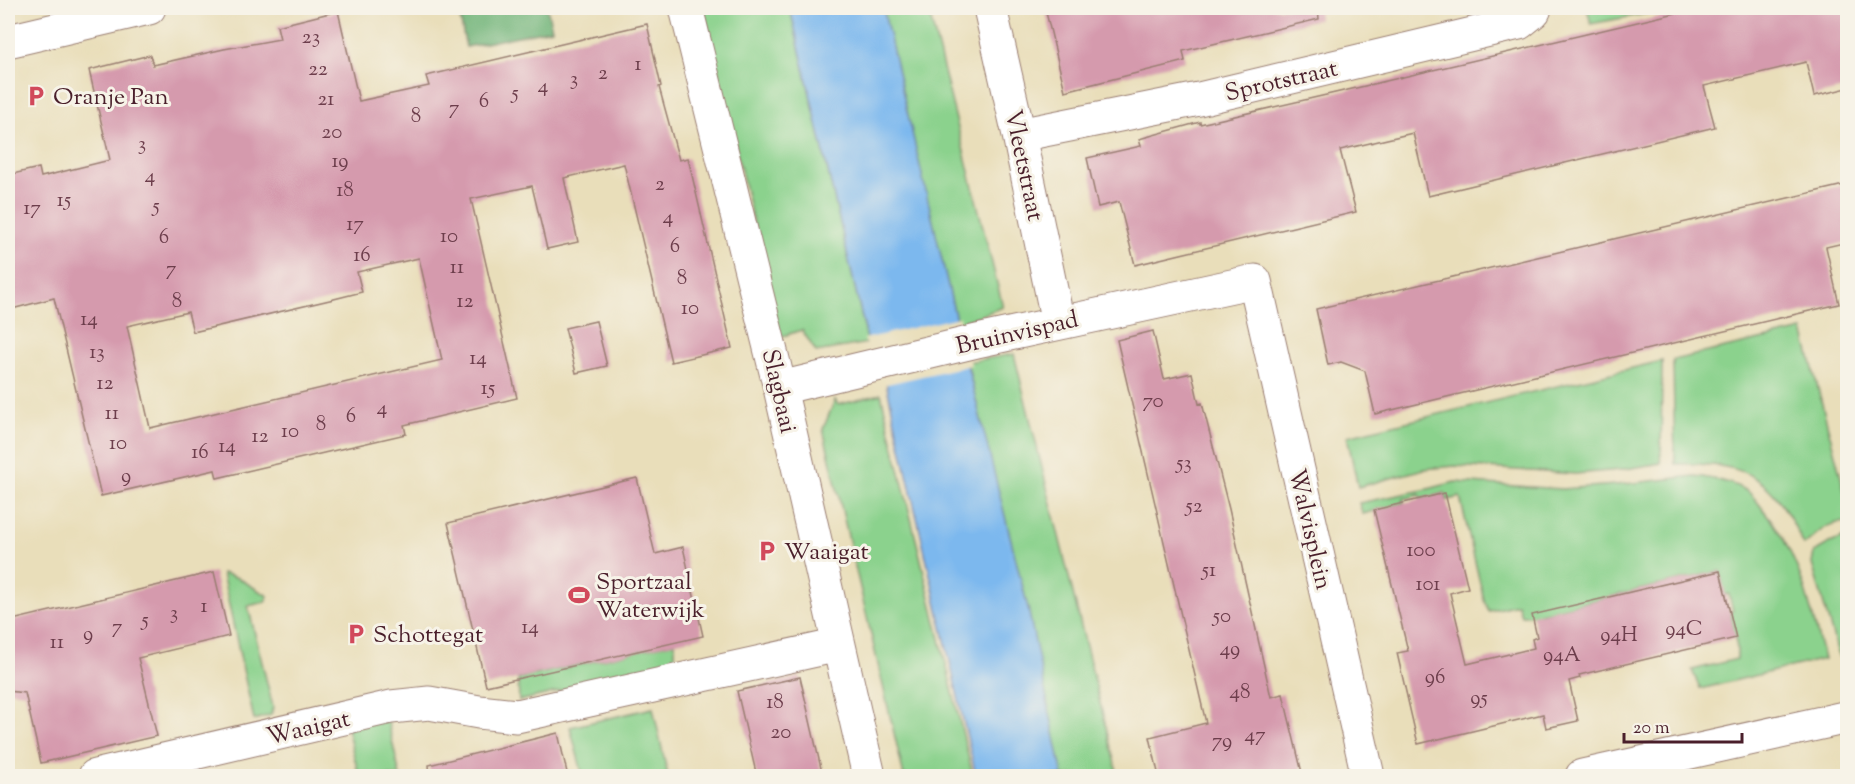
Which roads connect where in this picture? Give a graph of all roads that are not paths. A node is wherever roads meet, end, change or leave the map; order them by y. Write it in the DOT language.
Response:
graph roads {
  1 [pos="149,8"];
  2 [pos="686,8"];
  3 [pos="990,8"];
  4 [pos="1535,8"];
  5 [pos="8,41"];
  6 [pos="1019,135"];
  7 [pos="1255,280"];
  8 [pos="1058,322"];
  9 [pos="780,388"];
  10 [pos="839,645"];
  11 [pos="1848,717"];
  12 [pos="95,777"];
  13 [pos="869,777"];
  14 [pos="1368,777"];
  15 [pos="1582,777"];
  1 -- 5 [label="street"];
  2 -- 9 [label="street, Slagbaai"];
  3 -- 6 [label="street, Vleetstraat"];
  4 -- 6 [label="street, Sprotstraat"];
  6 -- 8 [label="street, Vleetstraat"];
  7 -- 8 [label="street, Bruinvispad"];
  7 -- 14 [label="street, Walvisplein"];
  8 -- 9 [label="street, Bruinvispad"];
  9 -- 10 [label="street, Slagbaai"];
  10 -- 12 [label="street, Waaigat"];
  10 -- 13 [label="street, Slagbaai"];
  11 -- 15 [label="street"];
}
